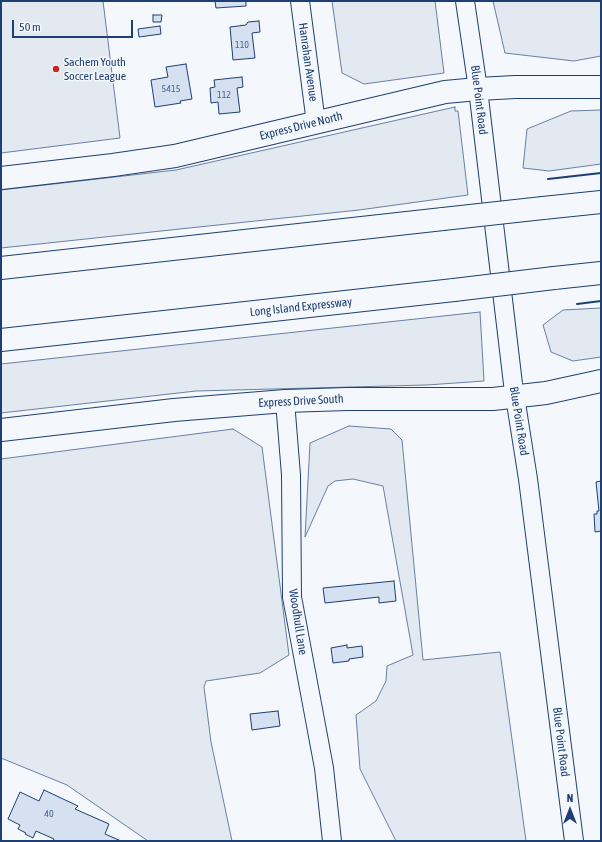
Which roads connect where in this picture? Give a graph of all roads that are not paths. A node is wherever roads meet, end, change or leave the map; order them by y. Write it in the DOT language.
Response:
graph roads {
  1 [pos="300,1"];
  2 [pos="465,1"];
  3 [pos="601,87"];
  4 [pos="478,89"];
  5 [pos="316,123"];
  6 [pos="1,178"];
  7 [pos="601,202"];
  8 [pos="1,268"];
  9 [pos="601,273"];
  10 [pos="1,340"];
  11 [pos="601,381"];
  12 [pos="515,397"];
  13 [pos="285,401"];
  14 [pos="1,430"];
  15 [pos="332,841"];
  16 [pos="574,841"];
  1 -- 5 [label="street, Hanrahan Avenue"];
  2 -- 4 [label="street, Blue Point Road"];
  3 -- 4 [label="main road, Express Drive North"];
  4 -- 5 [label="main road, Express Drive North"];
  4 -- 12 [label="street, Blue Point Road"];
  5 -- 6 [label="main road, Express Drive North"];
  7 -- 8 [label="main road, bridge"];
  9 -- 10 [label="main road, Long Island Expressway, bridge"];
  11 -- 12 [label="main road, Express Drive South"];
  12 -- 13 [label="main road, Express Drive South"];
  12 -- 16 [label="street, Blue Point Road"];
  13 -- 14 [label="main road, Express Drive South"];
  13 -- 15 [label="street, Woodhull Lane"];
}
